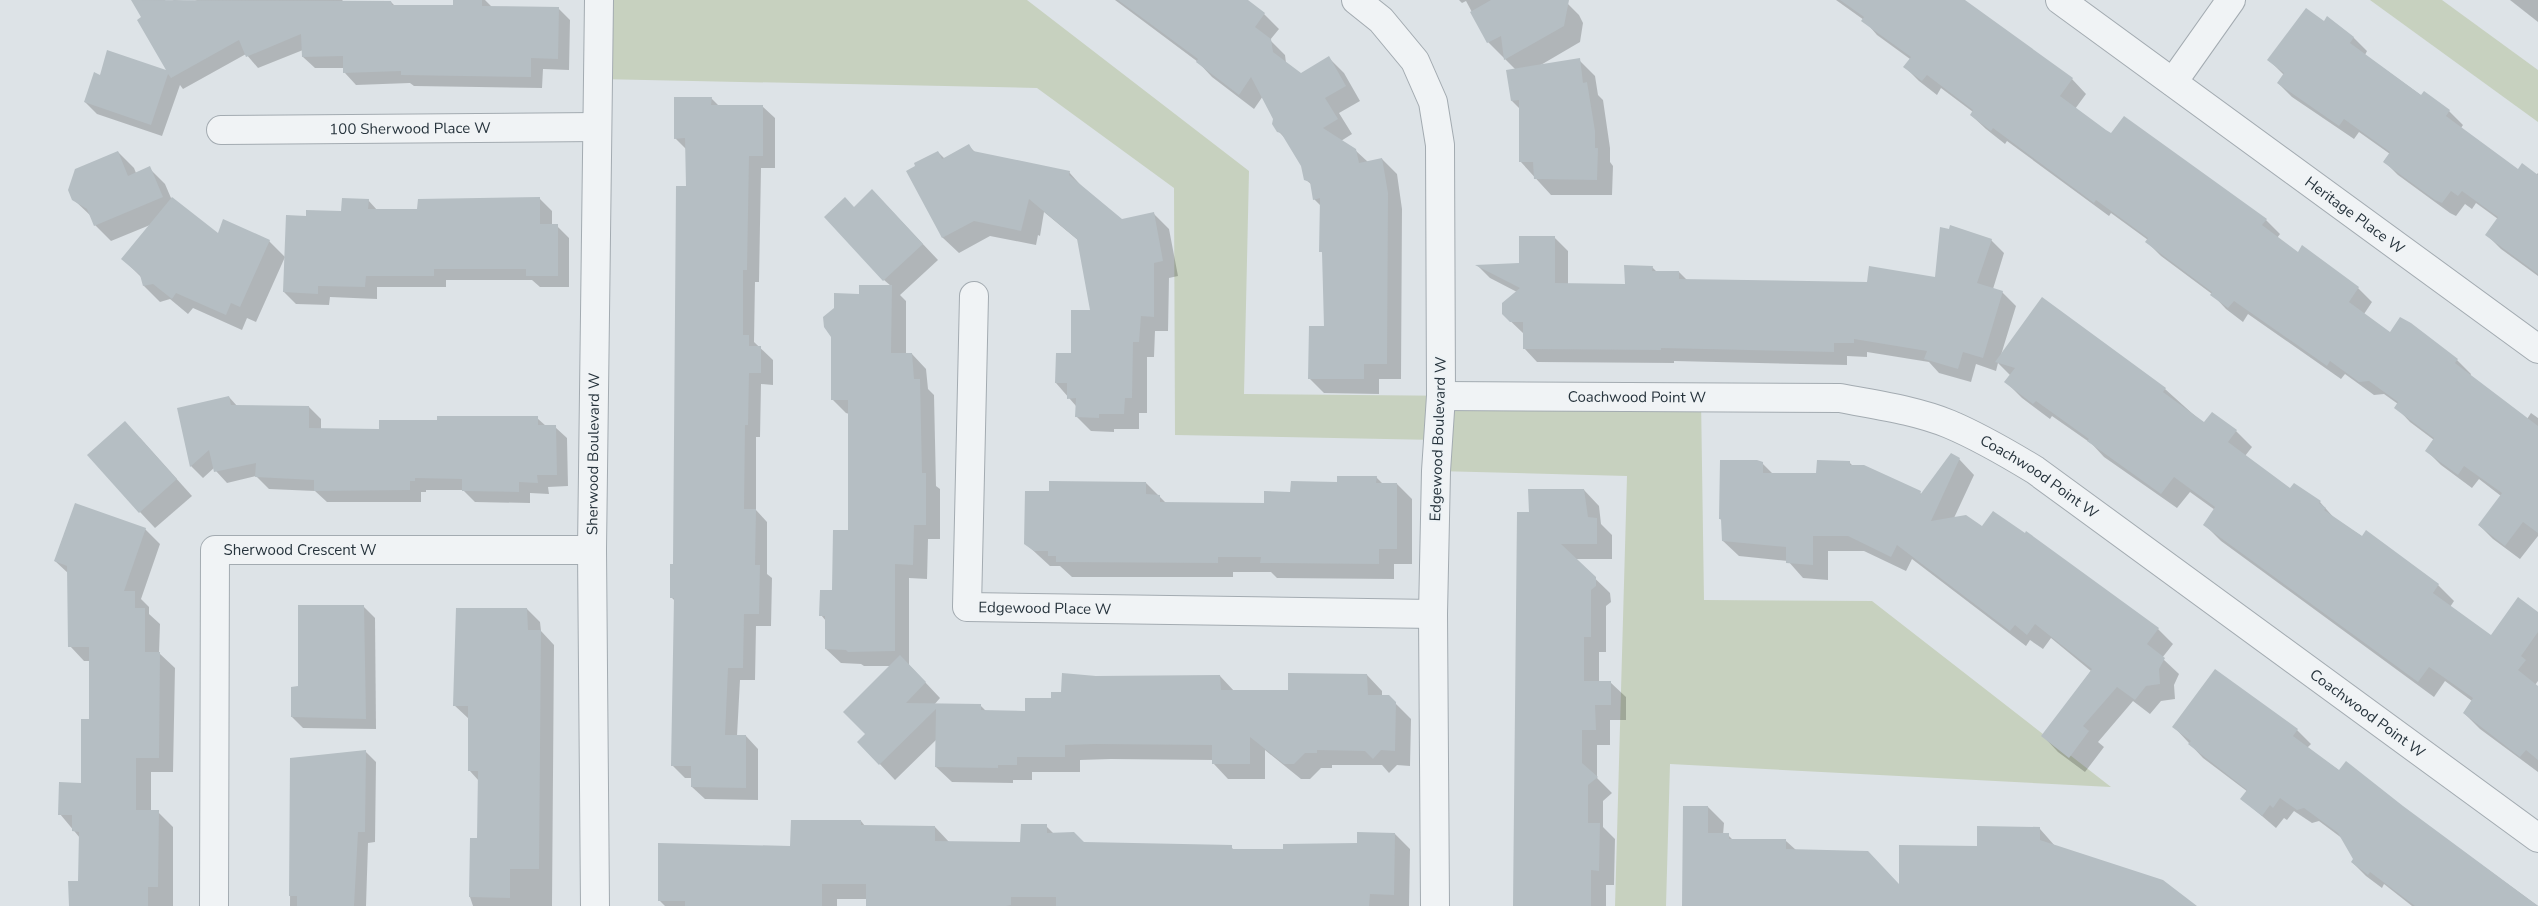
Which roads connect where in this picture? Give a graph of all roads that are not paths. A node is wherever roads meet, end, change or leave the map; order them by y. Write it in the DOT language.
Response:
graph roads {
  1 [pos="599,0"];
  2 [pos="1356,0"];
  3 [pos="2060,0"];
  4 [pos="2232,0"];
  5 [pos="2173,82"];
  6 [pos="597,127"];
  7 [pos="221,130"];
  8 [pos="974,296"];
  9 [pos="2538,349"];
  10 [pos="1441,396"];
  11 [pos="592,550"];
  12 [pos="1433,614"];
  13 [pos="2538,838"];
  14 [pos="214,906"];
  15 [pos="595,906"];
  16 [pos="1435,906"];
  1 -- 6 [label="street, Sherwood Boulevard W"];
  2 -- 10 [label="street, Edgewood Boulevard W"];
  3 -- 5 [label="street, Heritage Place W"];
  4 -- 5 [label="street"];
  5 -- 9 [label="street, Heritage Place W"];
  6 -- 7 [label="street, 100 Sherwood Place W"];
  6 -- 11 [label="street, Sherwood Boulevard W"];
  8 -- 12 [label="street, Edgewood Place W"];
  10 -- 12 [label="street, Edgewood Boulevard W"];
  10 -- 13 [label="street, Coachwood Point W"];
  11 -- 14 [label="street, Sherwood Crescent W"];
  11 -- 15 [label="street, Sherwood Boulevard W"];
  12 -- 16 [label="street, Edgewood Boulevard W"];
}
